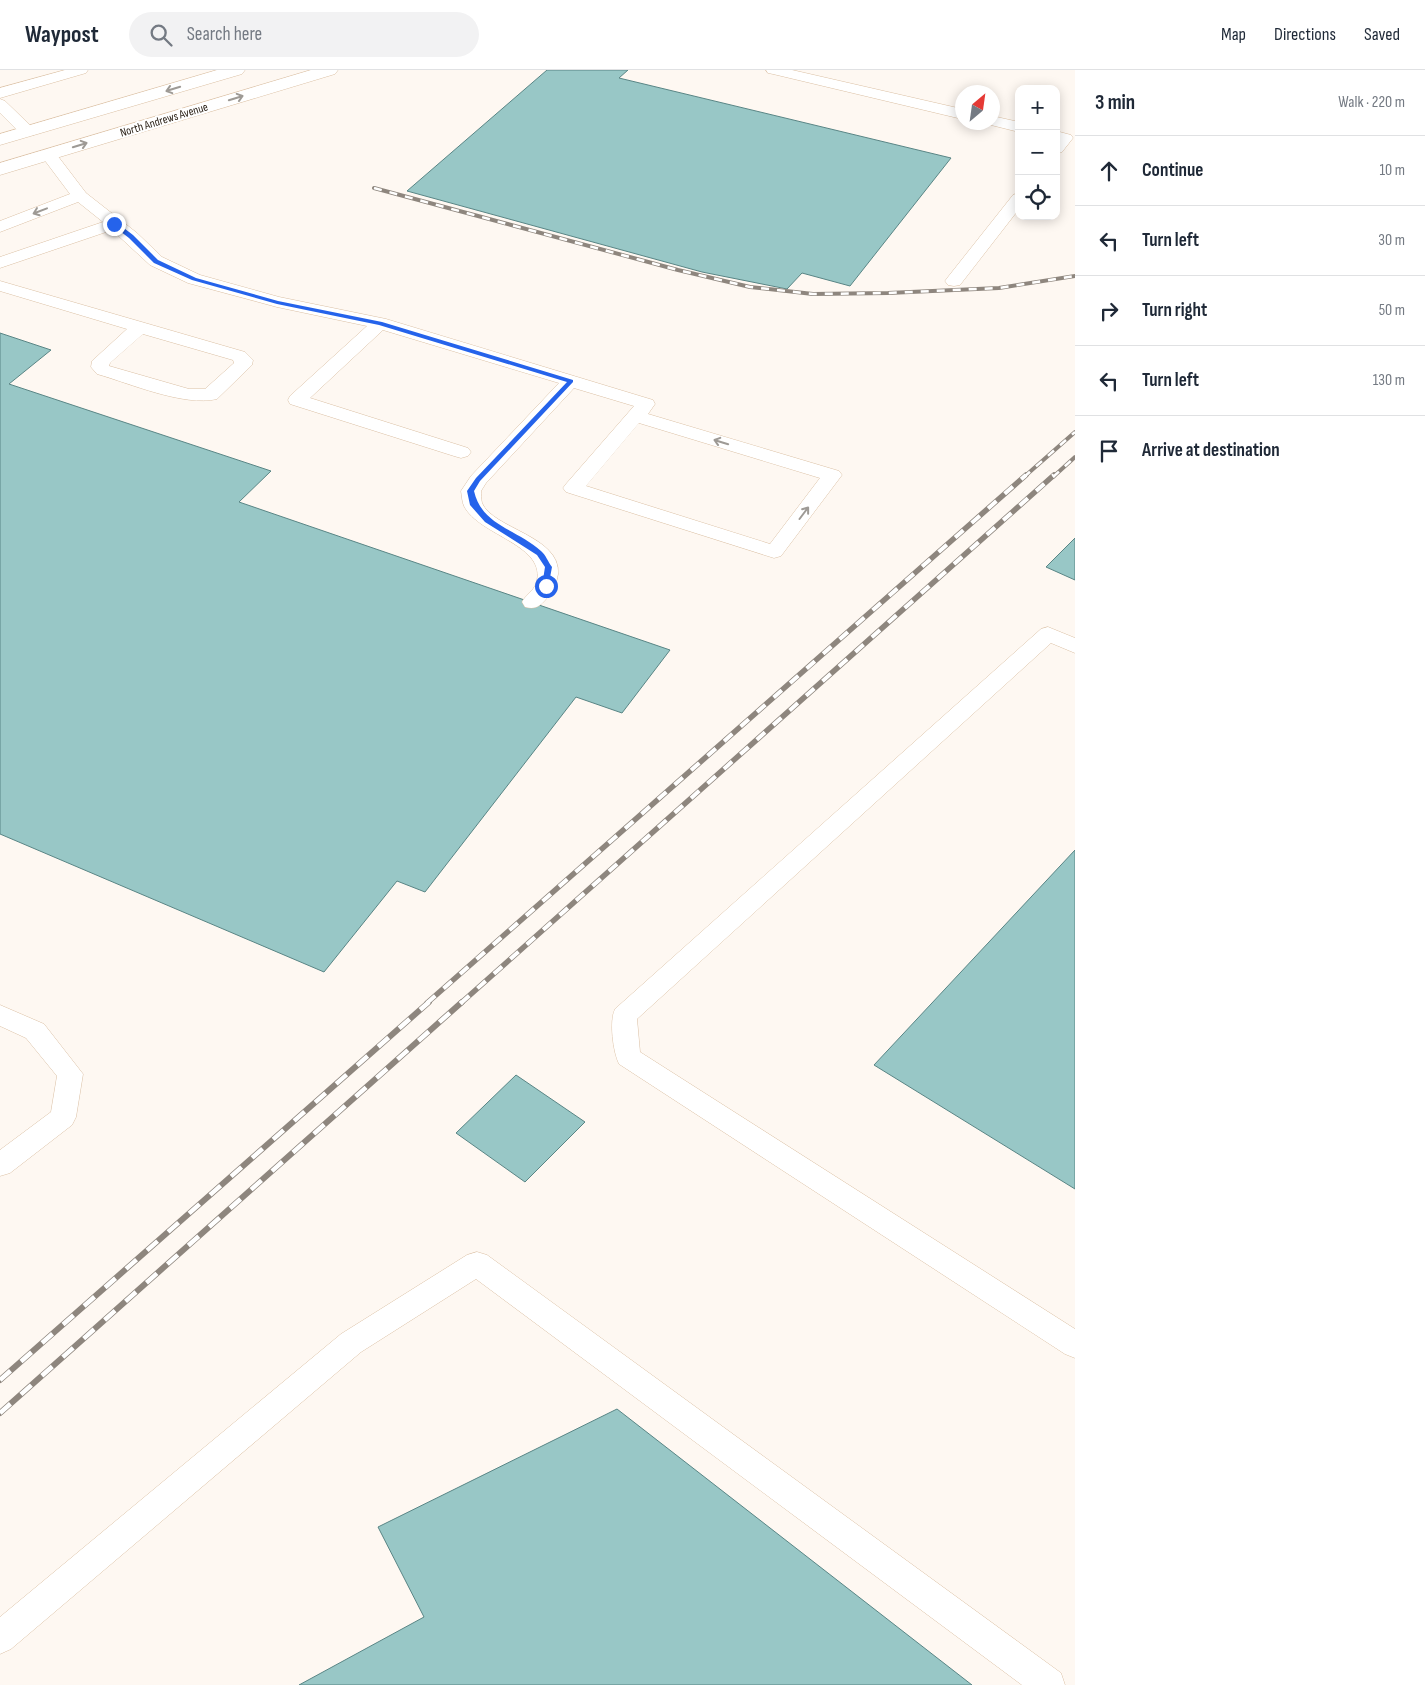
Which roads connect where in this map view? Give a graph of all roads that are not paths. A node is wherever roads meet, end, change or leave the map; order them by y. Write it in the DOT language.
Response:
graph roads {
  1 [pos="81,70"];
  2 [pos="236,70"];
  3 [pos="329,70"];
  4 [pos="773,70"];
  5 [pos="0,93"];
  6 [pos="0,104"];
  7 [pos="955,112"];
  8 [pos="1000,123"];
  9 [pos="1015,126"];
  10 [pos="28,132"];
  11 [pos="1060,137"];
  12 [pos="0,140"];
  13 [pos="1060,144"];
  14 [pos="48,154"];
  15 [pos="0,169"];
  16 [pos="80,196"];
  17 [pos="1015,203"];
  18 [pos="114,224"];
  19 [pos="0,227"];
  20 [pos="0,263"];
  21 [pos="954,281"];
  22 [pos="0,286"];
  23 [pos="380,323"];
  24 [pos="140,327"];
  25 [pos="571,381"];
  26 [pos="635,416"];
  27 [pos="461,452"];
  28 [pos="532,602"];
  29 [pos="1075,646"];
  30 [pos="0,1015"];
  31 [pos="0,1165"];
  32 [pos="1075,1345"];
  33 [pos="0,1638"];
  34 [pos="1049,1685"];
  1 -- 5 [label="lane"];
  2 -- 10 [label="street, North Andrews Avenue, one-way"];
  14 -- 3 [label="street, North Andrews Avenue, one-way"];
  4 -- 7 [label="lane"];
  6 -- 10 [label="lane"];
  8 -- 9 [label="lane"];
  10 -- 12 [label="street, North Andrews Avenue"];
  11 -- 13 [label="lane"];
  14 -- 15 [label="street, North Andrews Avenue"];
  14 -- 16 [label="lane"];
  16 -- 18 [label="lane"];
  16 -- 19 [label="lane, one-way"];
  17 -- 21 [label="lane"];
  18 -- 20 [label="lane"];
  18 -- 23 [label="lane"];
  22 -- 24 [label="lane"];
  23 -- 25 [label="lane"];
  23 -- 27 [label="lane"];
  24 -- 24 [label="lane"];
  25 -- 26 [label="lane"];
  25 -- 28 [label="lane"];
  26 -- 26 [label="lane, one-way"];
  29 -- 32 [label="lane"];
  30 -- 31 [label="lane"];
  33 -- 34 [label="lane"];
}
